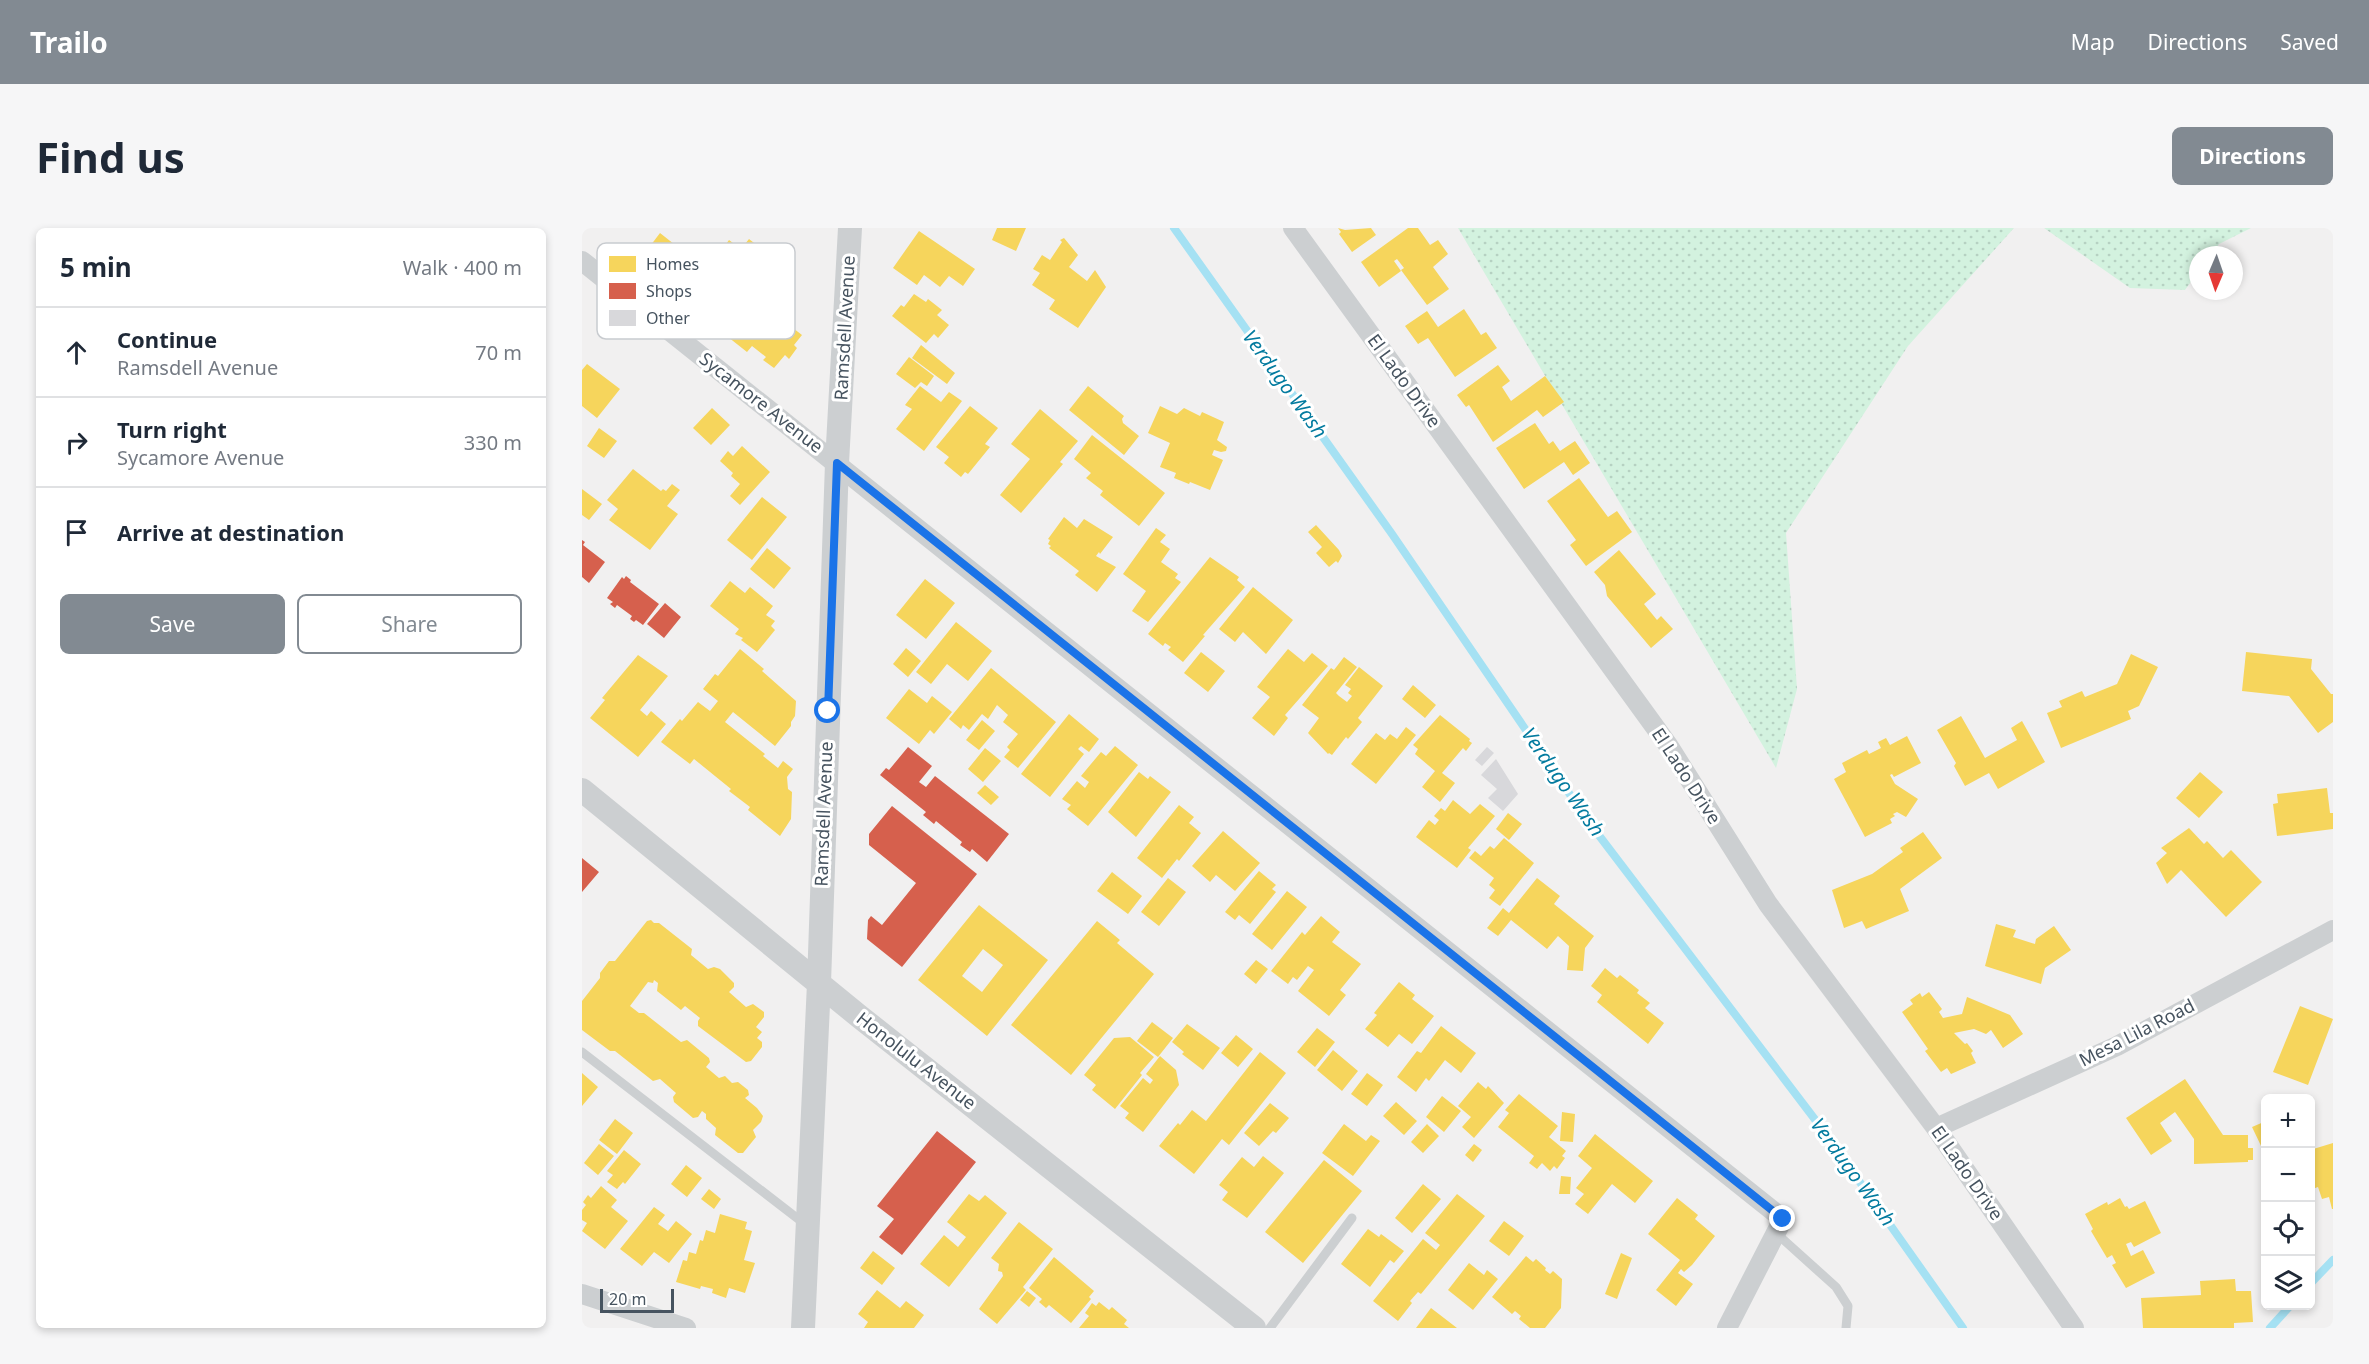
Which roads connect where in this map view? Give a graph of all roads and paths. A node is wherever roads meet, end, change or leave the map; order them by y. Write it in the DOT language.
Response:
graph roads {
  1 [pos="850,228"];
  2 [pos="1293,228"];
  3 [pos="582,261"];
  4 [pos="597,273"];
  5 [pos="680,339"];
  6 [pos="837,463"];
  7 [pos="582,789"];
  8 [pos="2333,930"];
  9 [pos="819,983"];
  10 [pos="582,1052"];
  11 [pos="1936,1128"];
  12 [pos="1352,1218"];
  13 [pos="807,1225"];
  14 [pos="1780,1226"];
  15 [pos="582,1294"];
  16 [pos="686,1328"];
  17 [pos="803,1328"];
  18 [pos="1254,1328"];
  19 [pos="1270,1328"];
  20 [pos="1727,1328"];
  21 [pos="1846,1328"];
  22 [pos="2074,1328"];
  1 -- 6 [label="street, Ramsdell Avenue"];
  2 -- 11 [label="street, El Lado Drive"];
  3 -- 4 [label="street, Sycamore Avenue"];
  5 -- 6 [label="street, Sycamore Avenue"];
  6 -- 9 [label="street, Ramsdell Avenue"];
  6 -- 14 [label="street, Sycamore Avenue"];
  7 -- 9 [label="street, Honolulu Avenue"];
  8 -- 11 [label="street, Mesa Lila Road"];
  9 -- 13 [label="street, Ramsdell Avenue"];
  9 -- 18 [label="street, Honolulu Avenue"];
  10 -- 13 [label="lane"];
  11 -- 22 [label="street, El Lado Drive"];
  12 -- 19 [label="lane"];
  13 -- 17 [label="street, Ramsdell Avenue"];
  14 -- 20 [label="street"];
  14 -- 21 [label="lane"];
  15 -- 16 [label="street"];
}
